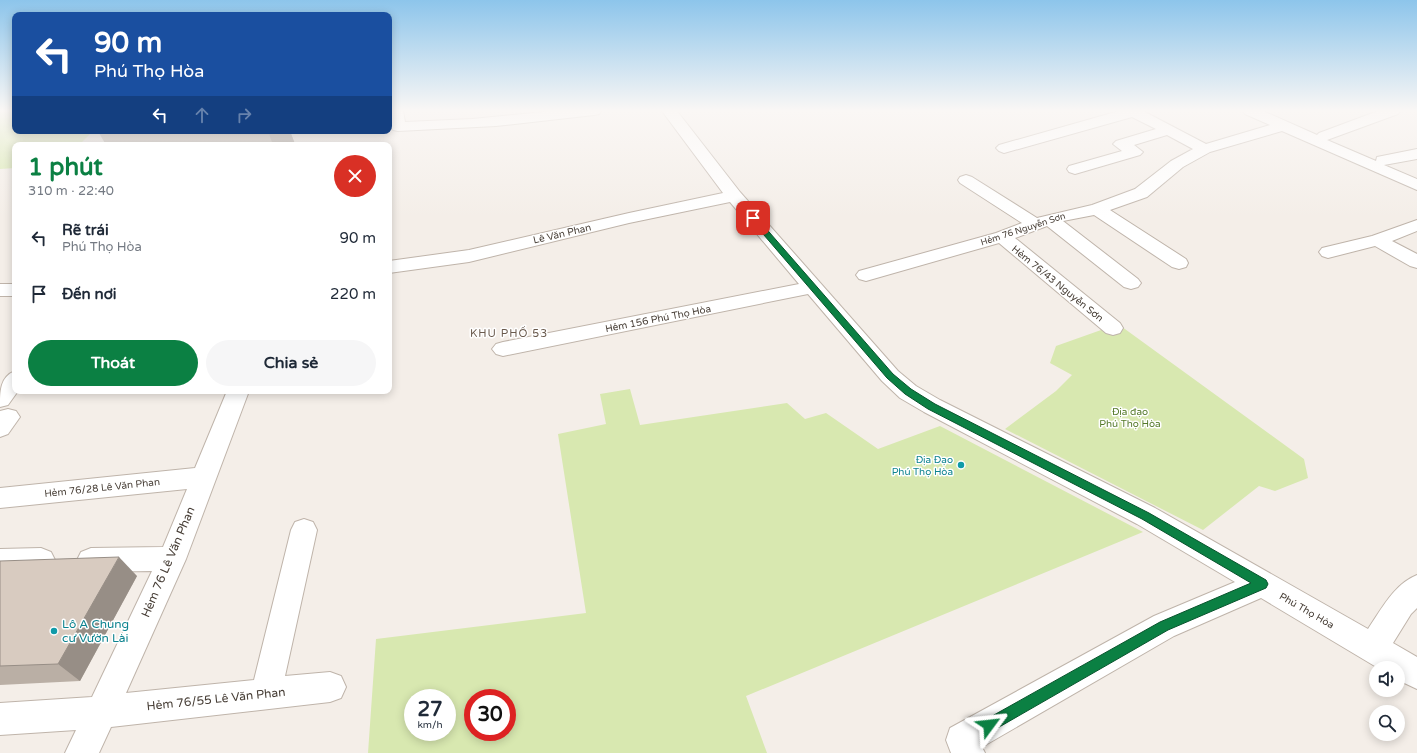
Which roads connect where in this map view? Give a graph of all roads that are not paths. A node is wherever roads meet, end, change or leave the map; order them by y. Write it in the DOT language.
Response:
graph roads {
  1 [pos="696,146"];
  2 [pos="1011,146"];
  3 [pos="1125,146"];
  4 [pos="1201,146"];
  5 [pos="1215,146"];
  6 [pos="1328,146"];
  7 [pos="1349,146"];
  8 [pos="1004,148"];
  9 [pos="1206,149"];
  10 [pos="1417,154"];
  11 [pos="1382,160"];
  12 [pos="1075,168"];
  13 [pos="1417,175"];
  14 [pos="966,180"];
  15 [pos="1417,185"];
  16 [pos="734,196"];
  17 [pos="1097,209"];
  18 [pos="1042,222"];
  19 [pos="1417,225"];
  20 [pos="1002,237"];
  21 [pos="1378,240"];
  22 [pos="1328,252"];
  23 [pos="1417,262"];
  24 [pos="1179,263"];
  25 [pos="392,268"];
  26 [pos="866,275"];
  27 [pos="1131,283"];
  28 [pos="813,287"];
  29 [pos="0,290"];
  30 [pos="12,290"];
  31 [pos="1114,328"];
  32 [pos="503,349"];
  33 [pos="12,388"];
  34 [pos="237,394"];
  35 [pos="3,415"];
  36 [pos="204,477"];
  37 [pos="0,498"];
  38 [pos="304,530"];
  39 [pos="172,558"];
  40 [pos="0,561"];
  41 [pos="1262,584"];
  42 [pos="1417,588"];
  43 [pos="1372,648"];
  44 [pos="1417,674"];
  45 [pos="330,687"];
  46 [pos="266,693"];
  47 [pos="101,712"];
  48 [pos="0,718"];
  49 [pos="82,753"];
  50 [pos="968,753"];
  1 -- 16 [label="street, Phú Thọ Hòa"];
  2 -- 8 [label="street"];
  3 -- 12 [label="street"];
  4 -- 9 [label="street"];
  5 -- 9 [label="street, Hẻm 76 Nguyễn Sơn"];
  6 -- 15 [label="street"];
  7 -- 11 [label="street"];
  9 -- 17 [label="street, Hẻm 76 Nguyễn Sơn"];
  10 -- 11 [label="street"];
  11 -- 13 [label="street"];
  14 -- 18 [label="street"];
  16 -- 25 [label="street, Lê Văn Phan"];
  16 -- 28 [label="street, Phú Thọ Hòa"];
  17 -- 18 [label="street, Hẻm 76 Nguyễn Sơn"];
  17 -- 24 [label="street"];
  18 -- 20 [label="street, Hẻm 76 Nguyễn Sơn"];
  18 -- 27 [label="street"];
  19 -- 21 [label="street"];
  20 -- 26 [label="street, Hẻm 76 Nguyễn Sơn"];
  20 -- 31 [label="street, Hẻm 76/43 Nguyễn Sơn"];
  21 -- 22 [label="street"];
  21 -- 23 [label="street"];
  28 -- 32 [label="street, Hẻm 156 Phú Thọ Hòa"];
  28 -- 41 [label="street, Phú Thọ Hòa"];
  29 -- 30 [label="street"];
  33 -- 35 [label="street"];
  34 -- 36 [label="street, Hẻm 76 Lê Văn Phan"];
  36 -- 37 [label="street, Hẻm 76/28 Lê Văn Phan"];
  36 -- 39 [label="street, Hẻm 76 Lê Văn Phan"];
  38 -- 46 [label="street"];
  39 -- 40 [label="street"];
  39 -- 47 [label="street, Hẻm 76 Lê Văn Phan"];
  41 -- 43 [label="street, Phú Thọ Hòa"];
  41 -- 50 [label="street"];
  42 -- 43 [label="street"];
  43 -- 44 [label="street, Phú Thọ Hòa"];
  45 -- 46 [label="street, Hẻm 76/55 Lê Văn Phan"];
  46 -- 47 [label="street, Hẻm 76/55 Lê Văn Phan"];
  47 -- 48 [label="street, Hẻm 76/55 Lê Văn Phan"];
  47 -- 49 [label="street, Hẻm 76 Lê Văn Phan"];
}
